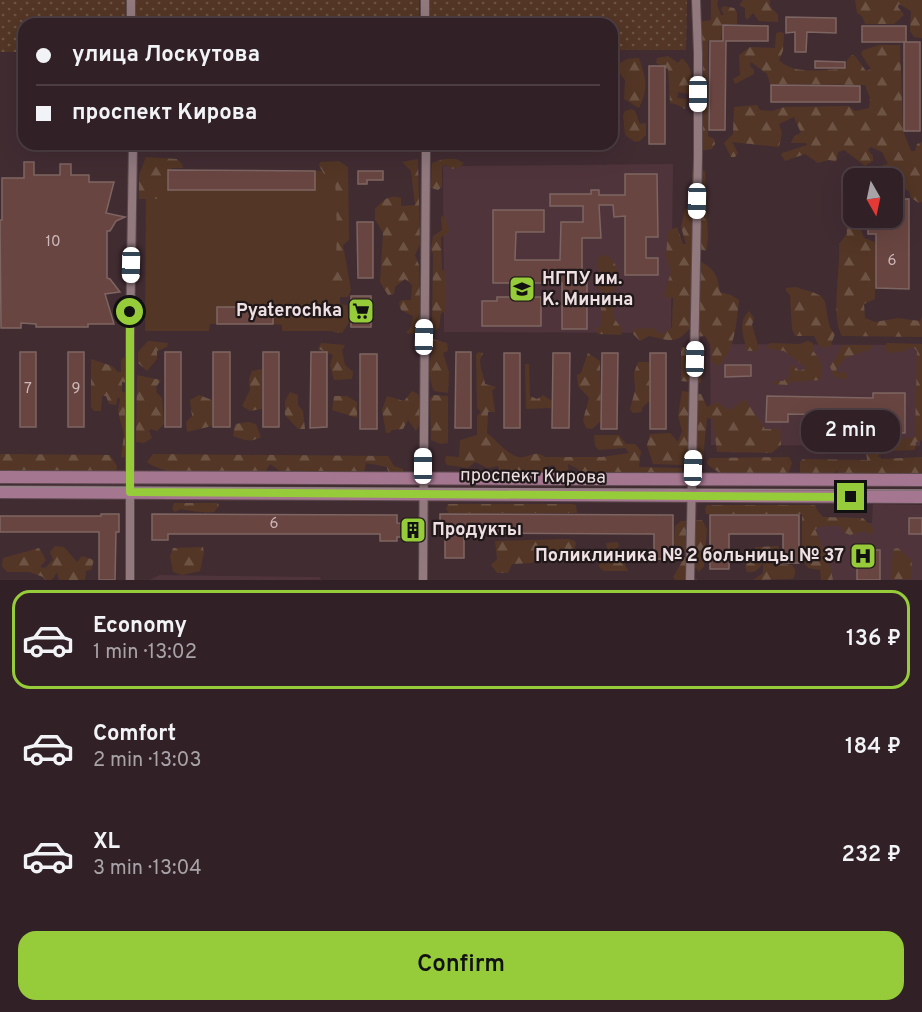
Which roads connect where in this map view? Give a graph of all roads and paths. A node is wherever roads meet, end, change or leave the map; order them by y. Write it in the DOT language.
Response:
graph roads {
  1 [pos="131,0"];
  2 [pos="425,0"];
  3 [pos="696,0"];
  4 [pos="131,18"];
  5 [pos="424,18"];
  6 [pos="133,150"];
  7 [pos="426,150"];
  8 [pos="130,476"];
  9 [pos="0,477"];
  10 [pos="423,479"];
  11 [pos="693,480"];
  12 [pos="922,480"];
  13 [pos="0,492"];
  14 [pos="130,492"];
  15 [pos="423,494"];
  16 [pos="692,496"];
  17 [pos="922,497"];
  18 [pos="130,580"];
  19 [pos="423,580"];
  20 [pos="690,580"];
  1 -- 4 [label="street"];
  2 -- 5 [label="street"];
  3 -- 11 [label="street"];
  6 -- 8 [label="street"];
  7 -- 10 [label="street"];
  8 -- 9 [label="street, проспект Кирова"];
  8 -- 10 [label="street, проспект Кирова"];
  8 -- 14 [label="street"];
  10 -- 11 [label="street, проспект Кирова"];
  10 -- 15 [label="street"];
  11 -- 12 [label="street, проспект Кирова"];
  11 -- 16 [label="street"];
  13 -- 14 [label="street, проспект Кирова"];
  14 -- 15 [label="street, проспект Кирова"];
  14 -- 18 [label="street"];
  15 -- 16 [label="street, проспект Кирова"];
  15 -- 19 [label="street"];
  16 -- 17 [label="street, проспект Кирова"];
  16 -- 20 [label="street"];
}
